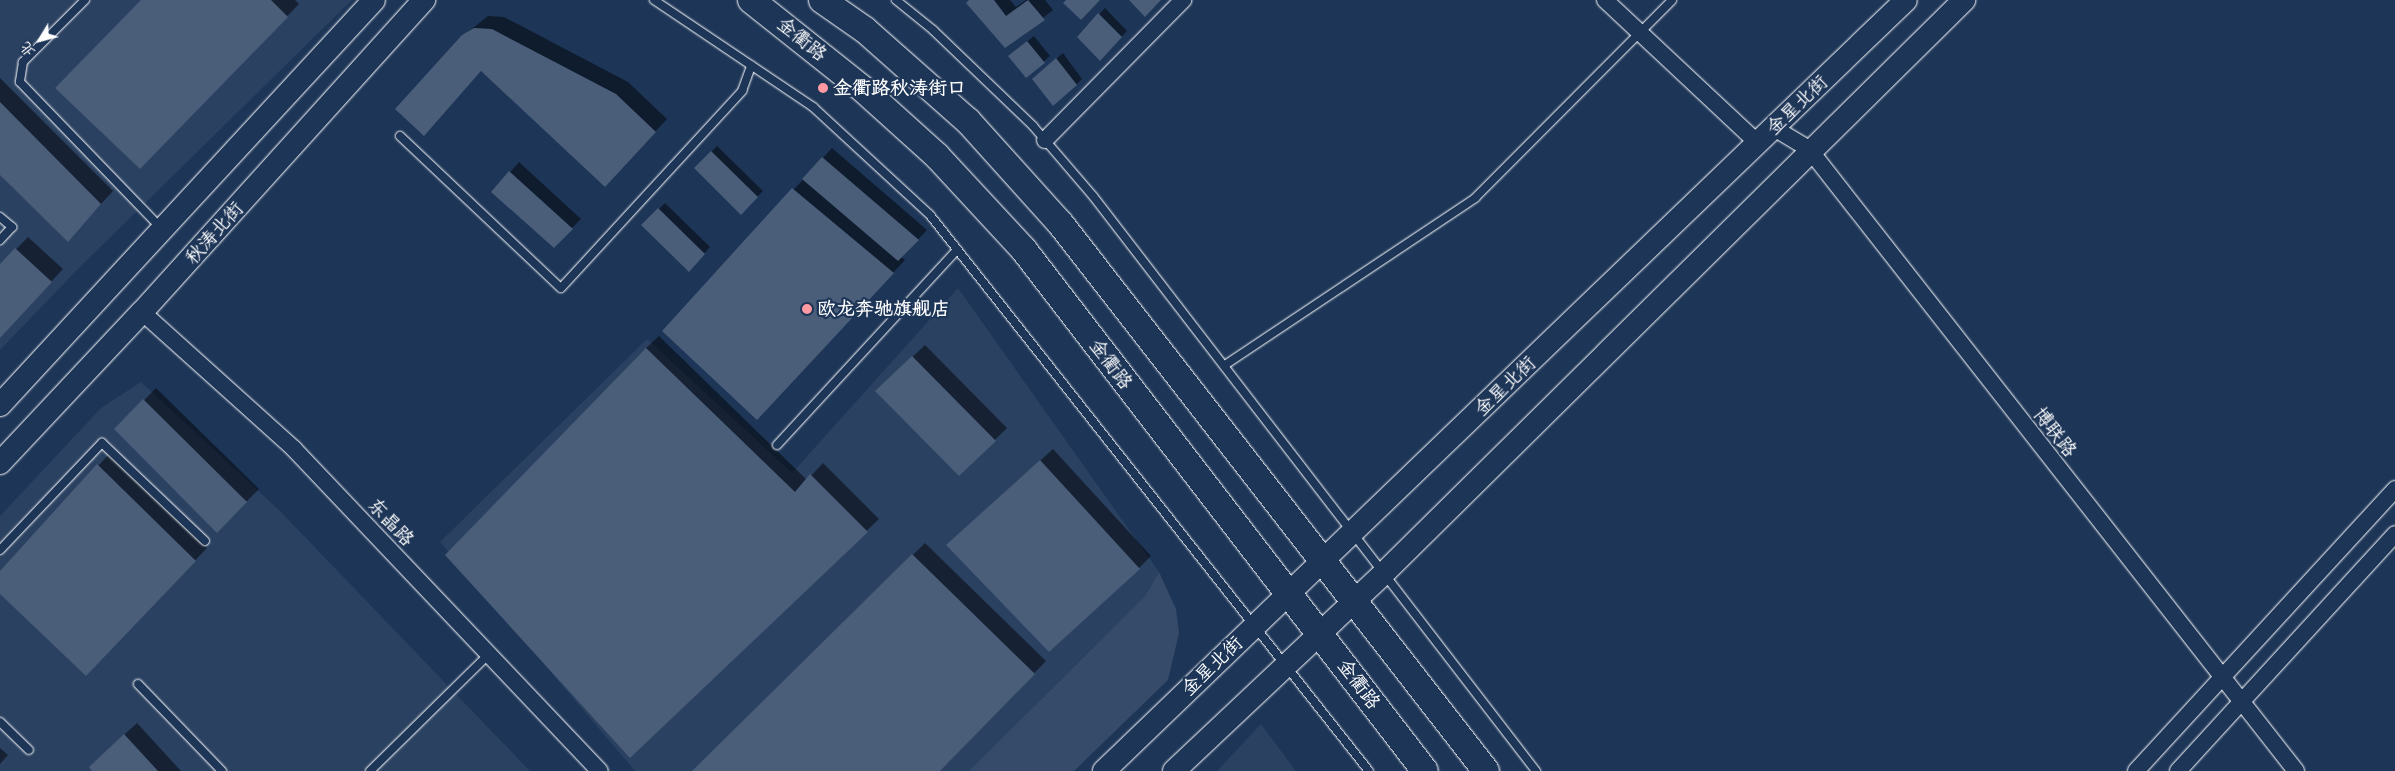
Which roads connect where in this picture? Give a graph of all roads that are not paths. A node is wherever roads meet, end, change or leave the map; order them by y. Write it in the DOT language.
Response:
graph roads {
  1 [pos="85,0"];
  2 [pos="374,0"];
  3 [pos="424,0"];
  4 [pos="654,0"];
  5 [pos="751,0"];
  6 [pos="822,0"];
  7 [pos="896,0"];
  8 [pos="1183,0"];
  9 [pos="1605,0"];
  10 [pos="1672,0"];
  11 [pos="1906,0"];
  12 [pos="1964,0"];
  13 [pos="1640,33"];
  14 [pos="751,66"];
  15 [pos="400,136"];
  16 [pos="1766,136"];
  17 [pos="1045,140"];
  18 [pos="1809,149"];
  19 [pos="0,217"];
  20 [pos="162,229"];
  21 [pos="0,240"];
  22 [pos="957,250"];
  23 [pos="142,312"];
  24 [pos="1225,365"];
  25 [pos="0,405"];
  26 [pos="777,445"];
  27 [pos="0,463"];
  28 [pos="2395,489"];
  29 [pos="1351,533"];
  30 [pos="2395,534"];
  31 [pos="205,541"];
  32 [pos="0,550"];
  33 [pos="1322,561"];
  34 [pos="1383,574"];
  35 [pos="1286,593"];
  36 [pos="1356,600"];
  37 [pos="1254,625"];
  38 [pos="1320,634"];
  39 [pos="489,654"];
  40 [pos="1286,666"];
  41 [pos="2221,679"];
  42 [pos="138,684"];
  43 [pos="2242,701"];
  44 [pos="0,722"];
  45 [pos="29,750"];
  46 [pos="222,771"];
  47 [pos="370,771"];
  48 [pos="600,771"];
  49 [pos="1104,771"];
  50 [pos="1174,771"];
  51 [pos="1369,771"];
  52 [pos="1425,771"];
  53 [pos="1486,771"];
  54 [pos="1536,771"];
  55 [pos="2136,771"];
  56 [pos="2178,771"];
  57 [pos="2296,771"];
  1 -- 20 [label="lane"];
  2 -- 20 [label="main road"];
  3 -- 23 [label="main road, 秋涛北街"];
  4 -- 14 [label="lane"];
  5 -- 35 [label="main road, 金衢路"];
  6 -- 33 [label="main road"];
  7 -- 17 [label="lane"];
  8 -- 17 [label="street"];
  9 -- 13 [label="street, 博联路"];
  10 -- 13 [label="lane"];
  11 -- 16 [label="main road, 金星北街"];
  12 -- 18 [label="main road"];
  13 -- 16 [label="street, 博联路"];
  13 -- 24 [label="lane"];
  14 -- 15 [label="lane"];
  14 -- 22 [label="lane"];
  16 -- 18 [label="street, 博联路"];
  16 -- 29 [label="main road, 金星北街"];
  17 -- 24 [label="lane"];
  18 -- 34 [label="main road"];
  18 -- 41 [label="street, 博联路"];
  19 -- 21 [label="lane"];
  20 -- 25 [label="main road"];
  22 -- 26 [label="lane"];
  22 -- 37 [label="lane"];
  23 -- 27 [label="main road, 秋涛北街"];
  23 -- 39 [label="street, 东晶路"];
  24 -- 29 [label="lane"];
  28 -- 41 [label="street"];
  29 -- 33 [label="main road, 金星北街"];
  29 -- 34 [label="lane"];
  30 -- 43 [label="street"];
  31 -- 32 [label="lane"];
  33 -- 35 [label="main road, 金星北街"];
  33 -- 36 [label="main road"];
  34 -- 36 [label="main road"];
  34 -- 54 [label="lane"];
  35 -- 37 [label="main road, 金星北街"];
  35 -- 38 [label="main road, 金衢路"];
  36 -- 38 [label="main road"];
  36 -- 53 [label="main road"];
  37 -- 40 [label="lane"];
  37 -- 49 [label="main road, 金星北街"];
  38 -- 40 [label="main road"];
  38 -- 52 [label="main road, 金衢路"];
  39 -- 47 [label="lane"];
  39 -- 48 [label="street, 东晶路"];
  40 -- 50 [label="main road"];
  40 -- 51 [label="lane"];
  41 -- 43 [label="street, 博联路"];
  41 -- 55 [label="street"];
  42 -- 46 [label="lane"];
  43 -- 56 [label="street"];
  43 -- 57 [label="street, 博联路"];
  44 -- 45 [label="lane"];
}
